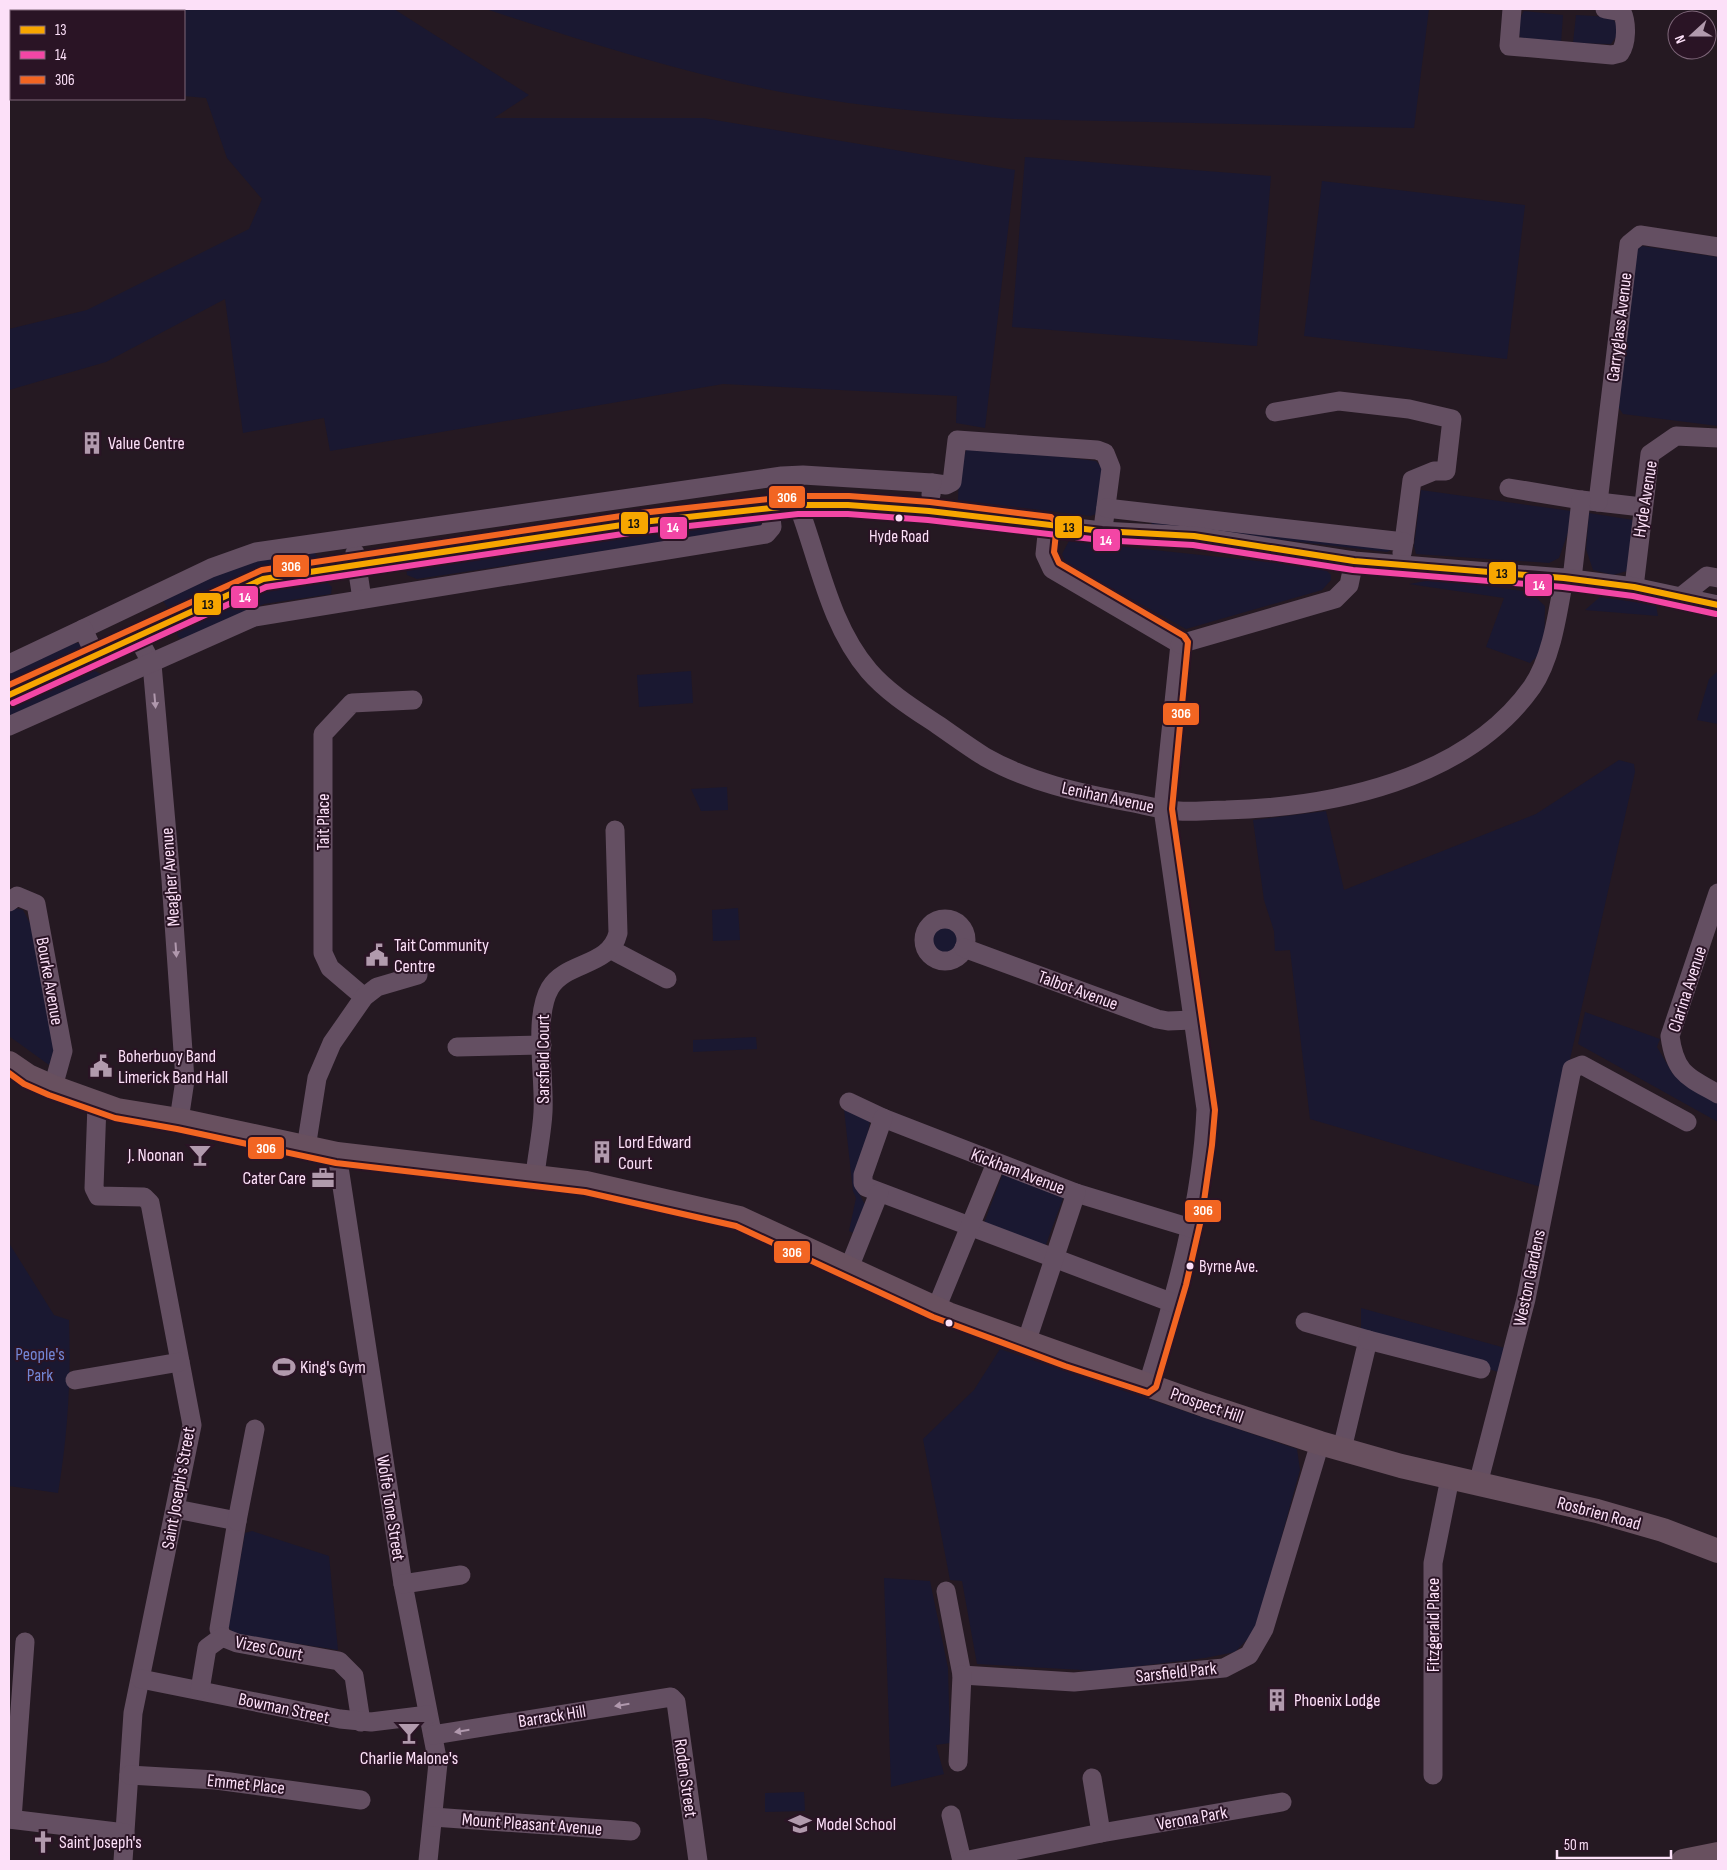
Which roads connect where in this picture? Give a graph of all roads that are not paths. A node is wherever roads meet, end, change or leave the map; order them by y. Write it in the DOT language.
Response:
graph roads {
  1 [pos="1512,9"];
  2 [pos="1605,9"];
  3 [pos="1718,247"];
  4 [pos="1275,412"];
  5 [pos="1718,438"];
  6 [pos="932,483"];
  7 [pos="1509,488"];
  8 [pos="1589,501"];
  9 [pos="798,505"];
  10 [pos="1642,507"];
  11 [pos="1106,508"];
  12 [pos="929,511"];
  13 [pos="771,517"];
  14 [pos="1048,525"];
  15 [pos="1102,531"];
  16 [pos="352,537"];
  17 [pos="1404,542"];
  18 [pos="1354,561"];
  19 [pos="357,564"];
  20 [pos="1402,565"];
  21 [pos="1568,578"];
  22 [pos="1718,578"];
  23 [pos="1634,587"];
  24 [pos="1682,596"];
  25 [pos="147,599"];
  26 [pos="362,599"];
  27 [pos="1718,605"];
  28 [pos="160,627"];
  29 [pos="83,629"];
  30 [pos="138,638"];
  31 [pos="1180,644"];
  32 [pos="96,657"];
  33 [pos="9,664"];
  34 [pos="152,664"];
  35 [pos="9,695"];
  36 [pos="413,700"];
  37 [pos="9,726"];
  38 [pos="1164,809"];
  39 [pos="615,830"];
  40 [pos="1718,893"];
  41 [pos="9,902"];
  42 [pos="964,948"];
  43 [pos="610,949"];
  44 [pos="418,975"];
  45 [pos="668,979"];
  46 [pos="364,997"];
  47 [pos="1193,1020"];
  48 [pos="542,1045"];
  49 [pos="457,1047"];
  50 [pos="9,1063"];
  51 [pos="53,1087"];
  52 [pos="1718,1094"];
  53 [pos="849,1102"];
  54 [pos="97,1104"];
  55 [pos="883,1118"];
  56 [pos="179,1120"];
  57 [pos="1687,1122"];
  58 [pos="306,1148"];
  59 [pos="337,1154"];
  60 [pos="996,1163"];
  61 [pos="535,1176"];
  62 [pos="879,1193"];
  63 [pos="1076,1193"];
  64 [pos="972,1227"];
  65 [pos="1191,1228"];
  66 [pos="1055,1258"];
  67 [pos="849,1268"];
  68 [pos="1173,1303"];
  69 [pos="936,1309"];
  70 [pos="1305,1322"];
  71 [pos="1368,1340"];
  72 [pos="1026,1343"];
  73 [pos="180,1362"];
  74 [pos="1481,1369"];
  75 [pos="74,1380"];
  76 [pos="1148,1384"];
  77 [pos="254,1429"];
  78 [pos="1320,1443"];
  79 [pos="1342,1449"];
  80 [pos="1450,1478"];
  81 [pos="1478,1484"];
  82 [pos="176,1509"];
  83 [pos="237,1521"];
  84 [pos="1718,1551"];
  85 [pos="461,1574"];
  86 [pos="403,1584"];
  87 [pos="946,1591"];
  88 [pos="222,1637"];
  89 [pos="24,1642"];
  90 [pos="962,1675"];
  91 [pos="141,1679"];
  92 [pos="200,1690"];
  93 [pos="670,1697"];
  94 [pos="428,1715"];
  95 [pos="361,1722"];
  96 [pos="433,1735"];
  97 [pos="958,1762"];
  98 [pos="130,1775"];
  99 [pos="1434,1775"];
  100 [pos="1092,1778"];
  101 [pos="361,1800"];
  102 [pos="1282,1802"];
  103 [pos="951,1815"];
  104 [pos="433,1818"];
  105 [pos="10,1819"];
  106 [pos="631,1831"];
  107 [pos="125,1833"];
  108 [pos="1101,1833"];
  109 [pos="1718,1854"];
  110 [pos="123,1861"];
  111 [pos="428,1861"];
  112 [pos="698,1861"];
  113 [pos="963,1861"];
  114 [pos="1683,1861"];
  1 -- 2 [label="street"];
  3 -- 8 [label="street, Garryglass Avenue"];
  4 -- 17 [label="street"];
  5 -- 10 [label="street, Hyde Avenue"];
  6 -- 11 [label="street"];
  6 -- 12 [label="street"];
  6 -- 16 [label="street"];
  7 -- 8 [label="street"];
  8 -- 10 [label="street"];
  8 -- 21 [label="street, Garryglass Avenue"];
  9 -- 12 [label="street"];
  9 -- 19 [label="street"];
  9 -- 38 [label="street, Lenihan Avenue"];
  10 -- 23 [label="street, Hyde Avenue"];
  11 -- 15 [label="street"];
  11 -- 17 [label="street"];
  12 -- 14 [label="street"];
  13 -- 26 [label="street"];
  14 -- 15 [label="street"];
  14 -- 31 [label="street"];
  15 -- 18 [label="street"];
  16 -- 19 [label="street"];
  16 -- 25 [label="street"];
  17 -- 20 [label="street"];
  18 -- 20 [label="street"];
  18 -- 31 [label="street"];
  19 -- 26 [label="street"];
  19 -- 28 [label="street"];
  20 -- 21 [label="street"];
  21 -- 23 [label="street"];
  21 -- 38 [label="street, Lenihan Avenue"];
  22 -- 24 [label="street"];
  23 -- 24 [label="street"];
  24 -- 27 [label="street"];
  25 -- 28 [label="street"];
  25 -- 29 [label="street"];
  26 -- 34 [label="street"];
  28 -- 30 [label="street"];
  29 -- 32 [label="street"];
  29 -- 33 [label="street"];
  30 -- 32 [label="street"];
  30 -- 34 [label="street, Meagher Avenue"];
  31 -- 38 [label="street"];
  32 -- 35 [label="street"];
  34 -- 37 [label="street"];
  34 -- 56 [label="street, Meagher Avenue, one-way"];
  36 -- 46 [label="street, Tait Place"];
  38 -- 47 [label="street"];
  39 -- 43 [label="street"];
  40 -- 52 [label="street, Clarina Avenue"];
  41 -- 51 [label="street, Bourke Avenue"];
  42 -- 47 [label="street, Talbot Avenue"];
  43 -- 45 [label="street"];
  43 -- 48 [label="street, Sarsfield Court"];
  44 -- 46 [label="street"];
  46 -- 58 [label="street"];
  47 -- 65 [label="street"];
  48 -- 49 [label="street"];
  48 -- 61 [label="street, Sarsfield Court"];
  50 -- 51 [label="main road, Prospect Hill"];
  51 -- 54 [label="main road, Prospect Hill"];
  53 -- 55 [label="street, Kickham Avenue"];
  54 -- 56 [label="main road, Prospect Hill"];
  54 -- 73 [label="street, Saint Joseph's Street"];
  55 -- 60 [label="street, Kickham Avenue"];
  55 -- 62 [label="street"];
  56 -- 58 [label="main road, Prospect Hill"];
  57 -- 81 [label="street, Weston Gardens"];
  58 -- 59 [label="main road, Prospect Hill"];
  59 -- 61 [label="main road, Prospect Hill"];
  59 -- 86 [label="street, Wolfe Tone Street"];
  60 -- 63 [label="street, Kickham Avenue"];
  60 -- 64 [label="street"];
  61 -- 67 [label="main road, Prospect Hill"];
  62 -- 64 [label="street"];
  62 -- 67 [label="street"];
  63 -- 65 [label="street, Kickham Avenue"];
  63 -- 66 [label="street"];
  64 -- 66 [label="street"];
  64 -- 69 [label="street"];
  65 -- 68 [label="street"];
  66 -- 68 [label="street"];
  66 -- 72 [label="street"];
  67 -- 69 [label="main road, Prospect Hill"];
  68 -- 76 [label="street"];
  69 -- 72 [label="main road, Prospect Hill"];
  70 -- 71 [label="street"];
  71 -- 74 [label="street"];
  71 -- 79 [label="street"];
  72 -- 76 [label="main road, Prospect Hill"];
  73 -- 75 [label="street"];
  73 -- 82 [label="street, Saint Joseph's Street"];
  76 -- 78 [label="main road, Prospect Hill"];
  77 -- 83 [label="street, Vizes Court"];
  78 -- 79 [label="main road, Prospect Hill"];
  78 -- 90 [label="street, Sarsfield Park"];
  79 -- 80 [label="main road, Prospect Hill"];
  80 -- 81 [label="main road, Prospect Hill"];
  80 -- 99 [label="street, Fitzgerald Place"];
  81 -- 84 [label="main road, Rosbrien Road"];
  82 -- 83 [label="street"];
  82 -- 91 [label="street, Saint Joseph's Street"];
  83 -- 88 [label="street, Vizes Court"];
  85 -- 86 [label="street"];
  86 -- 94 [label="street, Wolfe Tone Street"];
  87 -- 90 [label="street"];
  88 -- 92 [label="street"];
  88 -- 95 [label="street, Vizes Court"];
  89 -- 105 [label="street"];
  90 -- 97 [label="street"];
  91 -- 92 [label="street, Bowman Street"];
  91 -- 98 [label="street, Saint Joseph's Street"];
  92 -- 95 [label="street, Bowman Street"];
  93 -- 96 [label="street, Barrack Hill, one-way"];
  93 -- 112 [label="street, Roden Street"];
  94 -- 95 [label="street, Bowman Street"];
  94 -- 96 [label="street, Wolfe Tone Street"];
  96 -- 104 [label="street, Wolfe Tone Street"];
  98 -- 101 [label="street, Emmet Place"];
  98 -- 107 [label="street, Saint Joseph's Street"];
  100 -- 108 [label="street"];
  102 -- 108 [label="street, Verona Park"];
  103 -- 113 [label="street"];
  104 -- 106 [label="street, Mount Pleasant Avenue"];
  104 -- 111 [label="street, Wolfe Tone Street"];
  105 -- 107 [label="street"];
  107 -- 110 [label="street, Saint Joseph's Street"];
  108 -- 113 [label="street, Verona Park"];
  109 -- 114 [label="main road"];
}
